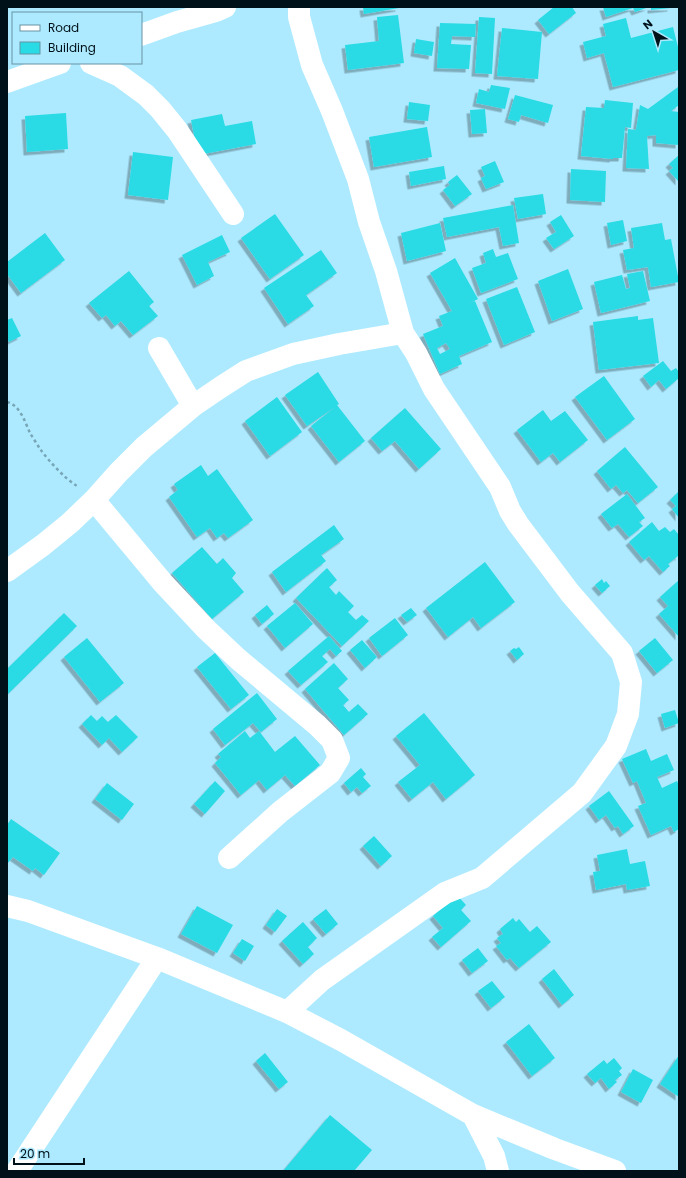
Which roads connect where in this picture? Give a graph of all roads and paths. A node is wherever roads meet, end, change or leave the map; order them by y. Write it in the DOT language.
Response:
graph roads {
  1 [pos="225,7"];
  2 [pos="299,7"];
  3 [pos="142,34"];
  4 [pos="57,64"];
  5 [pos="93,64"];
  6 [pos="7,82"];
  7 [pos="232,214"];
  8 [pos="404,333"];
  9 [pos="159,348"];
  10 [pos="7,402"];
  11 [pos="193,406"];
  12 [pos="96,497"];
  13 [pos="7,571"];
  14 [pos="229,858"];
  15 [pos="7,906"];
  16 [pos="157,958"];
  17 [pos="287,1012"];
  18 [pos="473,1115"];
  19 [pos="17,1171"];
  20 [pos="498,1171"];
  21 [pos="616,1171"];
  1 -- 3 [label="street"];
  2 -- 8 [label="street"];
  4 -- 6 [label="street"];
  5 -- 7 [label="street"];
  8 -- 11 [label="street"];
  8 -- 17 [label="street"];
  9 -- 11 [label="street"];
  10 -- 12 [label="path"];
  11 -- 12 [label="street"];
  12 -- 13 [label="street"];
  12 -- 14 [label="street"];
  15 -- 16 [label="street"];
  16 -- 17 [label="street"];
  16 -- 19 [label="street"];
  17 -- 18 [label="street"];
  18 -- 20 [label="street"];
  18 -- 21 [label="street"];
}
